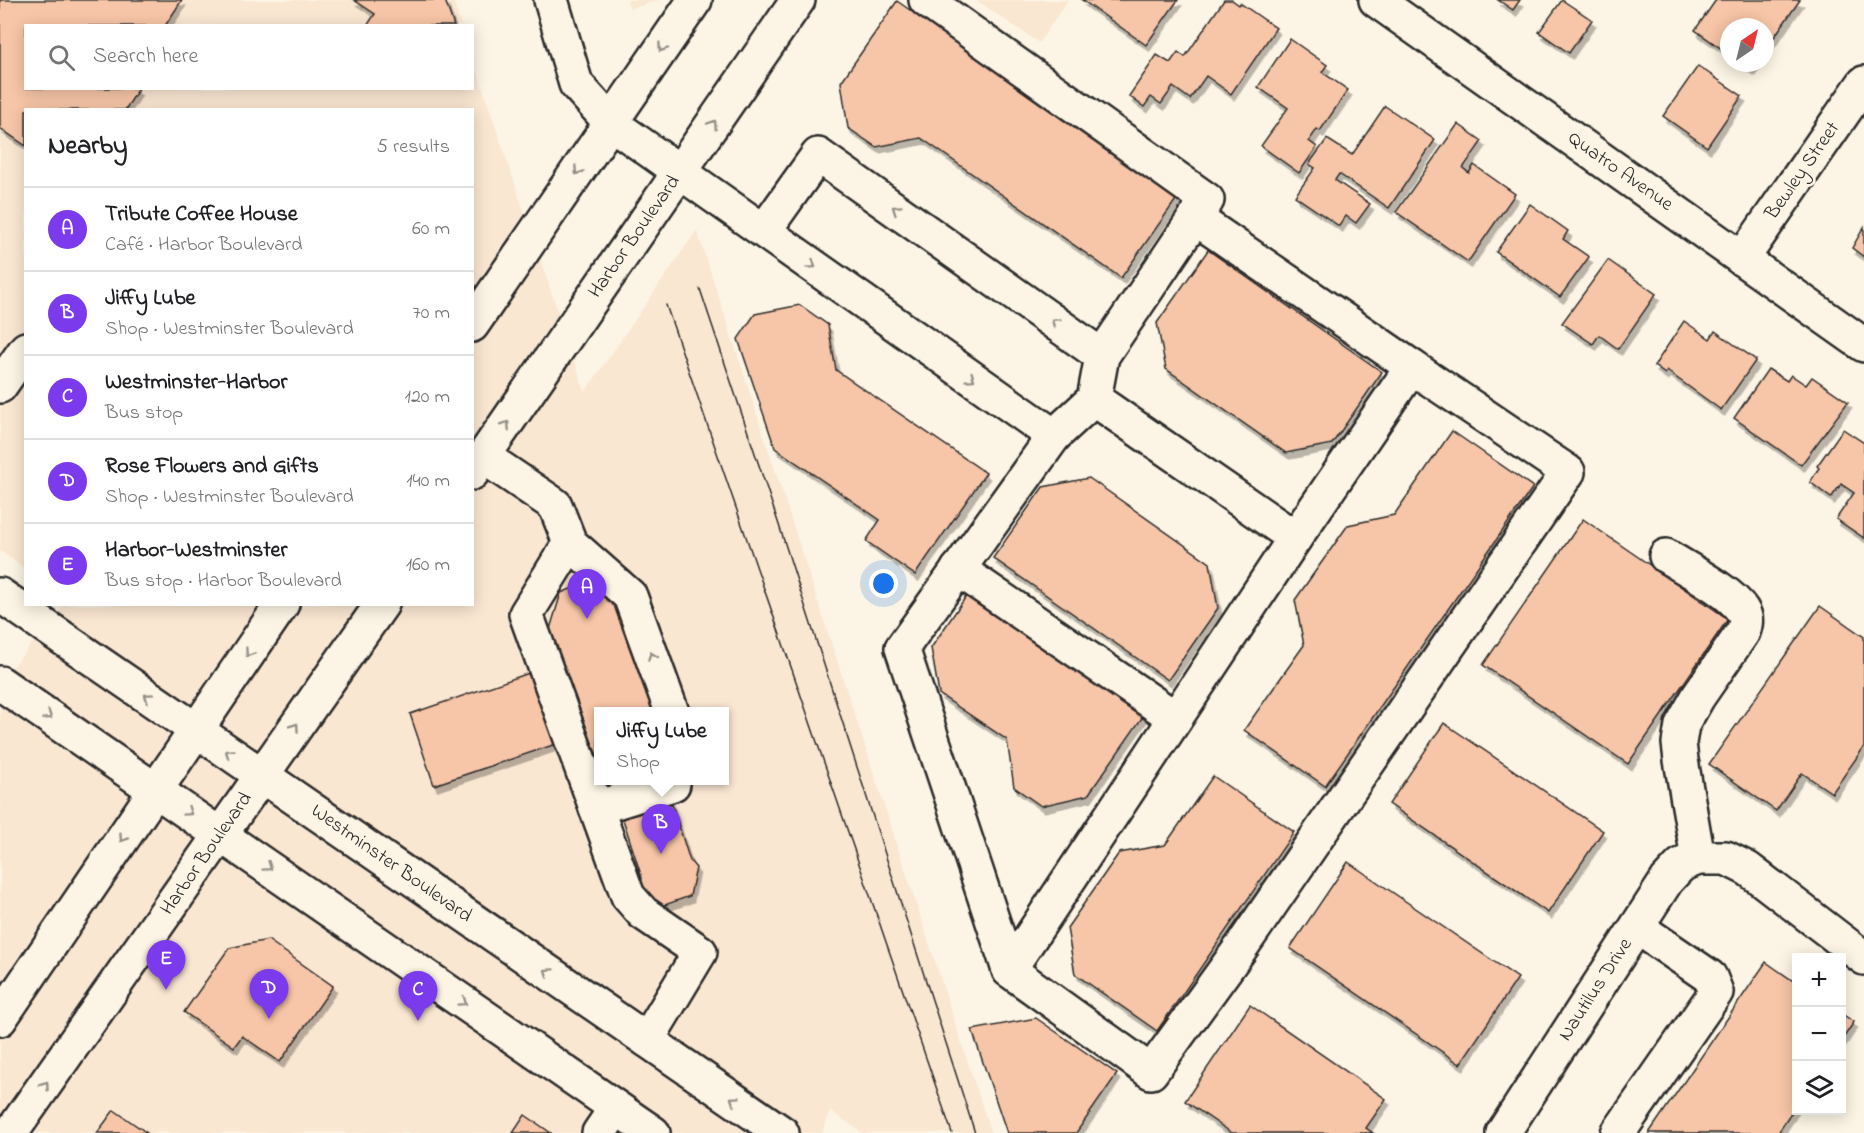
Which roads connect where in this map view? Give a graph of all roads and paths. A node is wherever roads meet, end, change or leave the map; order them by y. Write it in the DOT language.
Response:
graph roads {
  1 [pos="550,0"];
  2 [pos="695,0"];
  3 [pos="798,0"];
  4 [pos="926,0"];
  5 [pos="1376,0"];
  6 [pos="1864,83"];
  7 [pos="611,123"];
  8 [pos="680,172"];
  9 [pos="1196,218"];
  10 [pos="764,231"];
  11 [pos="1742,259"];
  12 [pos="474,322"];
  13 [pos="1864,345"];
  14 [pos="24,352"];
  15 [pos="1102,356"];
  16 [pos="1412,367"];
  17 [pos="0,386"];
  18 [pos="1094,399"];
  19 [pos="1054,436"];
  20 [pos="478,465"];
  21 [pos="1295,538"];
  22 [pos="570,543"];
  23 [pos="1666,556"];
  24 [pos="958,569"];
  25 [pos="0,595"];
  26 [pos="281,606"];
  27 [pos="381,606"];
  28 [pos="0,683"];
  29 [pos="671,707"];
  30 [pos="1175,718"];
  31 [pos="196,730"];
  32 [pos="262,775"];
  33 [pos="669,785"];
  34 [pos="156,790"];
  35 [pos="596,808"];
  36 [pos="220,834"];
  37 [pos="1698,858"];
  38 [pos="1637,927"];
  39 [pos="1864,958"];
  40 [pos="1009,970"];
  41 [pos="0,1019"];
  42 [pos="647,1040"];
  43 [pos="608,1120"];
  44 [pos="11,1133"];
  45 [pos="653,1133"];
  46 [pos="783,1133"];
  47 [pos="1503,1133"];
  48 [pos="1618,1133"];
  1 -- 7 [label="main road"];
  2 -- 7 [label="main road, one-way"];
  8 -- 3 [label="main road, Harbor Boulevard, one-way"];
  4 -- 9 [label="main road"];
  5 -- 11 [label="main road, Quatro Avenue"];
  6 -- 11 [label="main road, Bewley Street"];
  7 -- 8 [label="main road"];
  7 -- 12 [label="main road, one-way"];
  8 -- 10 [label="main road"];
  20 -- 8 [label="main road, Harbor Boulevard, one-way"];
  9 -- 15 [label="main road"];
  9 -- 16 [label="main road"];
  15 -- 10 [label="main road, one-way"];
  10 -- 19 [label="main road, one-way"];
  11 -- 13 [label="main road, Quatro Avenue"];
  14 -- 17 [label="main road"];
  15 -- 18 [label="main road"];
  16 -- 21 [label="main road"];
  16 -- 40 [label="main road"];
  18 -- 19 [label="main road"];
  18 -- 21 [label="main road"];
  19 -- 24 [label="main road"];
  20 -- 22 [label="main road"];
  21 -- 30 [label="main road"];
  29 -- 22 [label="main road, one-way"];
  22 -- 35 [label="main road"];
  23 -- 37 [label="main road"];
  24 -- 30 [label="main road"];
  24 -- 40 [label="main road"];
  31 -- 25 [label="main road, Westminster Boulevard, one-way"];
  26 -- 31 [label="main road, one-way"];
  32 -- 27 [label="main road, Harbor Boulevard, one-way"];
  28 -- 34 [label="main road, one-way"];
  30 -- 40 [label="main road"];
  32 -- 31 [label="main road, Westminster Boulevard, one-way"];
  31 -- 34 [label="main road"];
  32 -- 36 [label="main road, Harbor Boulevard"];
  42 -- 32 [label="main road, Westminster Boulevard, one-way"];
  33 -- 35 [label="main road"];
  34 -- 36 [label="main road, one-way"];
  34 -- 41 [label="main road, one-way"];
  35 -- 42 [label="main road"];
  36 -- 43 [label="main road, one-way"];
  44 -- 36 [label="main road, Harbor Boulevard, one-way"];
  37 -- 38 [label="main road, Nautilus Drive"];
  37 -- 39 [label="main road"];
  38 -- 47 [label="main road, Nautilus Drive"];
  38 -- 48 [label="main road"];
  46 -- 42 [label="main road, Westminster Boulevard, one-way"];
  43 -- 45 [label="main road"];
}
